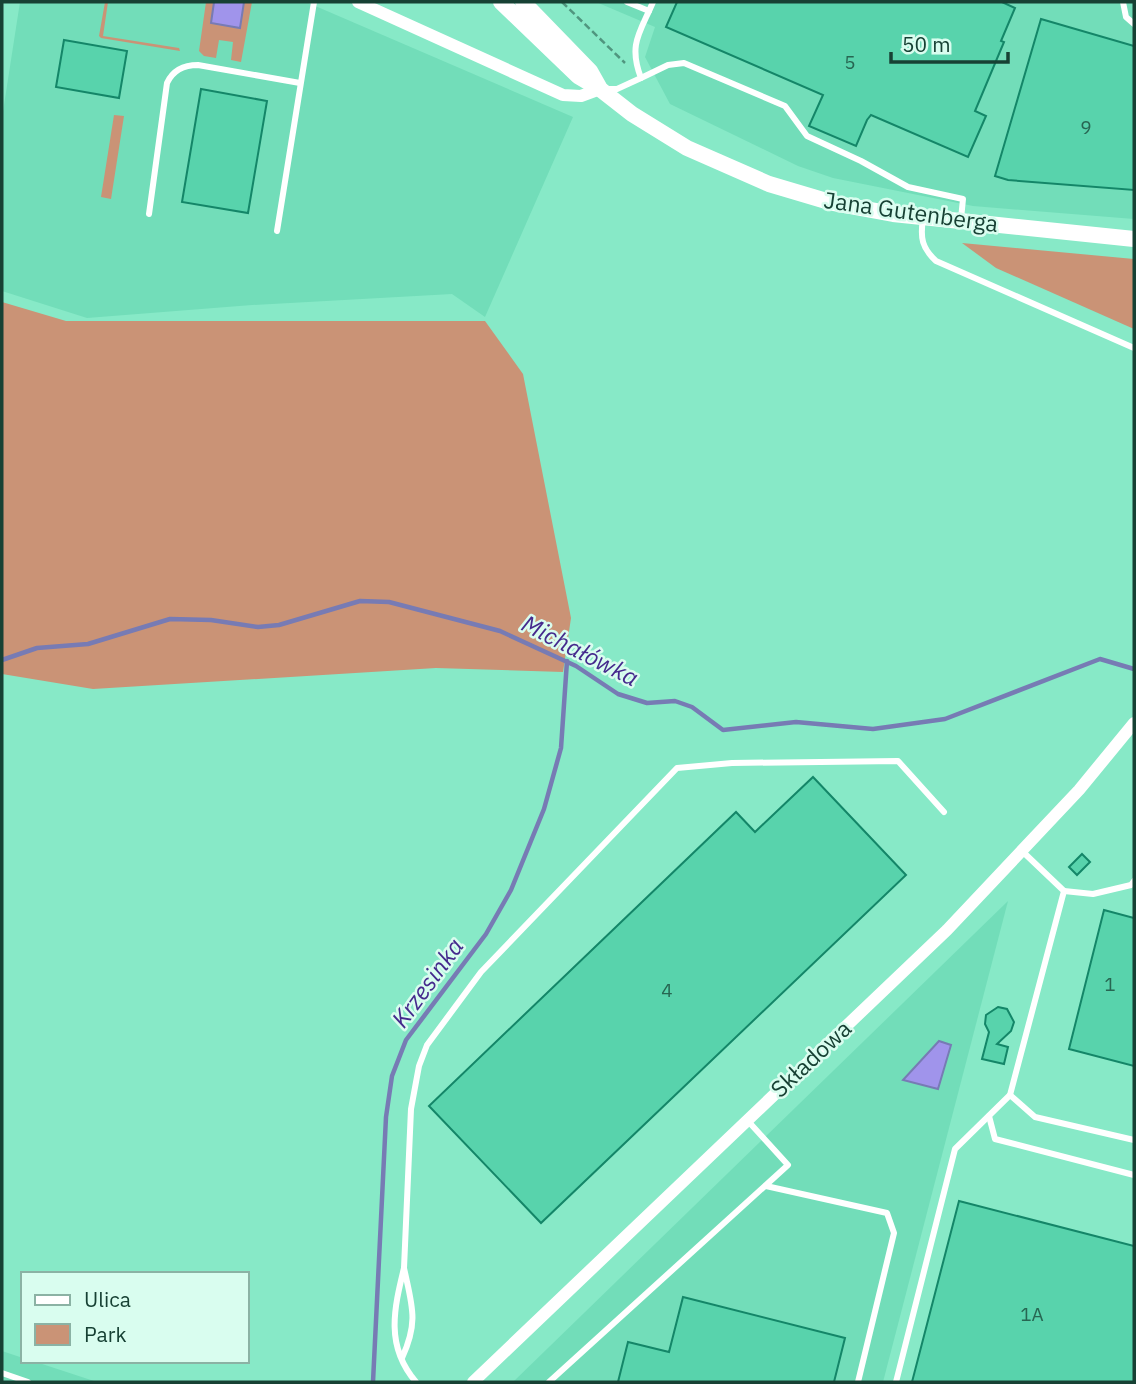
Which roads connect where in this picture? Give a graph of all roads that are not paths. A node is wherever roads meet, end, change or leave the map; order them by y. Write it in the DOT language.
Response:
graph roads {
  1 [pos="314,2"];
  2 [pos="358,2"];
  3 [pos="501,2"];
  4 [pos="523,2"];
  5 [pos="628,2"];
  6 [pos="653,2"];
  7 [pos="1123,2"];
  8 [pos="649,11"];
  9 [pos="1134,24"];
  10 [pos="641,78"];
  11 [pos="300,83"];
  12 [pos="600,89"];
  13 [pos="149,214"];
  14 [pos="923,218"];
  15 [pos="961,221"];
  16 [pos="277,231"];
  17 [pos="1134,239"];
  18 [pos="1134,348"];
  19 [pos="1134,723"];
  20 [pos="944,812"];
  21 [pos="1022,851"];
  22 [pos="1134,880"];
  23 [pos="1064,891"];
  24 [pos="1010,1095"];
  25 [pos="989,1116"];
  26 [pos="747,1120"];
  27 [pos="1134,1140"];
  28 [pos="1134,1175"];
  29 [pos="766,1186"];
  30 [pos="404,1268"];
  31 [pos="402,1358"];
  32 [pos="2,1373"];
  33 [pos="28,1382"];
  34 [pos="416,1382"];
  35 [pos="473,1382"];
  36 [pos="549,1382"];
  37 [pos="858,1382"];
  38 [pos="896,1382"];
  1 -- 11 [label="lane"];
  2 -- 12 [label="street"];
  3 -- 12 [label="street"];
  4 -- 12 [label="street"];
  5 -- 8 [label="lane"];
  6 -- 8 [label="lane"];
  7 -- 9 [label="lane"];
  8 -- 10 [label="lane"];
  10 -- 12 [label="lane"];
  10 -- 15 [label="lane"];
  11 -- 13 [label="lane"];
  11 -- 16 [label="lane"];
  12 -- 14 [label="street, Jana Gutenberga"];
  14 -- 15 [label="street, Jana Gutenberga"];
  14 -- 18 [label="lane"];
  15 -- 17 [label="street, Jana Gutenberga"];
  19 -- 21 [label="street, Składowa"];
  20 -- 30 [label="lane"];
  21 -- 23 [label="lane"];
  21 -- 26 [label="street, Składowa"];
  22 -- 23 [label="lane"];
  23 -- 24 [label="lane"];
  24 -- 25 [label="lane"];
  24 -- 27 [label="lane"];
  25 -- 28 [label="lane"];
  25 -- 38 [label="lane"];
  26 -- 29 [label="lane"];
  26 -- 35 [label="street, Składowa"];
  29 -- 36 [label="lane"];
  29 -- 37 [label="lane"];
  30 -- 31 [label="lane"];
  30 -- 31 [label="lane"];
  31 -- 34 [label="lane"];
  32 -- 33 [label="lane"];
}
